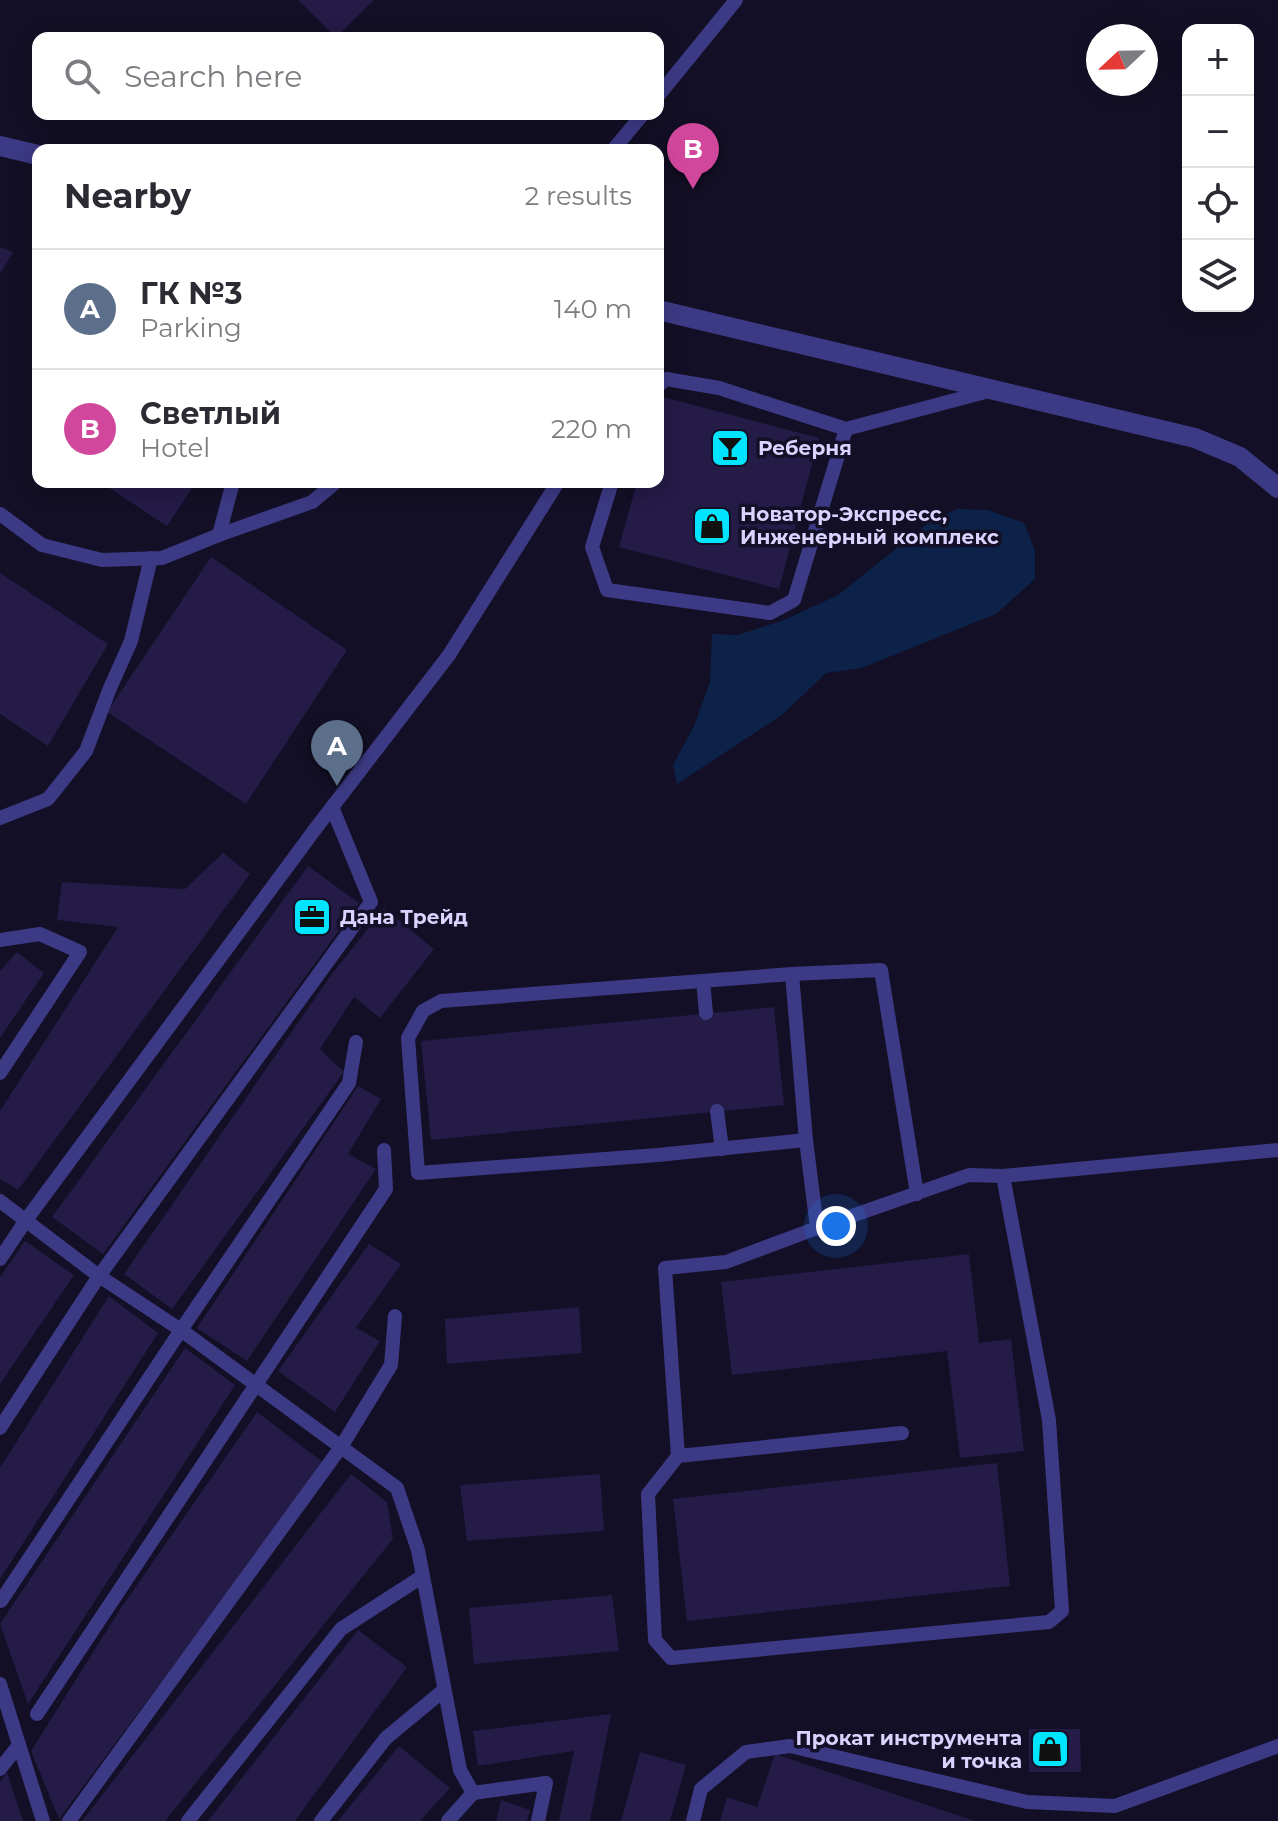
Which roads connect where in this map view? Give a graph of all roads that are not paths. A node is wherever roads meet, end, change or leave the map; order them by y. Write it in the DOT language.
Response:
graph roads {
  1 [pos="736,0"];
  2 [pos="664,89"];
  3 [pos="638,120"];
  4 [pos="618,144"];
  5 [pos="0,146"];
  6 [pos="32,154"];
  7 [pos="664,311"];
  8 [pos="664,381"];
  9 [pos="993,390"];
  10 [pos="846,429"];
  11 [pos="231,488"];
  12 [pos="329,488"];
  13 [pos="554,488"];
  14 [pos="610,488"];
  15 [pos="1278,488"];
  16 [pos="0,514"];
  17 [pos="219,535"];
  18 [pos="151,558"];
  19 [pos="332,807"];
  20 [pos="0,818"];
  21 [pos="0,940"];
  22 [pos="792,974"];
  23 [pos="703,981"];
  24 [pos="706,1013"];
  25 [pos="356,1042"];
  26 [pos="0,1073"];
  27 [pos="717,1111"];
  28 [pos="806,1140"];
  29 [pos="722,1149"];
  30 [pos="384,1150"];
  31 [pos="1278,1150"];
  32 [pos="1003,1176"];
  33 [pos="917,1194"];
  34 [pos="0,1201"];
  35 [pos="26,1220"];
  36 [pos="817,1228"];
  37 [pos="0,1259"];
  38 [pos="99,1276"];
  39 [pos="395,1316"];
  40 [pos="181,1330"];
  41 [pos="255,1384"];
  42 [pos="0,1428"];
  43 [pos="902,1433"];
  44 [pos="341,1447"];
  45 [pos="678,1456"];
  46 [pos="423,1576"];
  47 [pos="1,1601"];
  48 [pos="0,1684"];
  49 [pos="444,1690"];
  50 [pos="37,1714"];
  51 [pos="19,1745"];
  52 [pos="1278,1746"];
  53 [pos="0,1769"];
  54 [pos="473,1793"];
  55 [pos="43,1821"];
  56 [pos="69,1821"];
  57 [pos="188,1821"];
  58 [pos="321,1821"];
  59 [pos="448,1821"];
  60 [pos="538,1821"];
  61 [pos="693,1821"];
  1 -- 2 [label="lane"];
  3 -- 4 [label="lane"];
  5 -- 6 [label="street"];
  7 -- 9 [label="street"];
  8 -- 10 [label="lane"];
  9 -- 10 [label="lane"];
  9 -- 15 [label="street"];
  10 -- 14 [label="lane"];
  11 -- 17 [label="lane"];
  12 -- 17 [label="lane"];
  13 -- 19 [label="lane"];
  16 -- 18 [label="lane"];
  17 -- 18 [label="lane"];
  18 -- 20 [label="lane"];
  19 -- 35 [label="lane"];
  19 -- 38 [label="lane"];
  21 -- 26 [label="lane"];
  22 -- 23 [label="lane"];
  22 -- 28 [label="lane"];
  22 -- 33 [label="lane"];
  23 -- 24 [label="lane"];
  23 -- 29 [label="lane"];
  25 -- 40 [label="lane"];
  27 -- 29 [label="lane"];
  28 -- 29 [label="lane"];
  28 -- 36 [label="lane"];
  30 -- 41 [label="lane"];
  31 -- 32 [label="lane"];
  32 -- 33 [label="lane"];
  32 -- 45 [label="lane"];
  33 -- 36 [label="lane"];
  34 -- 35 [label="lane"];
  35 -- 37 [label="lane"];
  35 -- 38 [label="lane"];
  36 -- 45 [label="lane"];
  38 -- 40 [label="lane"];
  38 -- 42 [label="lane"];
  39 -- 44 [label="lane"];
  40 -- 41 [label="lane"];
  40 -- 47 [label="lane"];
  41 -- 44 [label="lane"];
  41 -- 50 [label="lane"];
  43 -- 45 [label="lane"];
  44 -- 46 [label="lane"];
  44 -- 56 [label="lane"];
  46 -- 49 [label="lane"];
  46 -- 57 [label="lane"];
  48 -- 51 [label="lane"];
  49 -- 54 [label="lane"];
  49 -- 58 [label="lane"];
  51 -- 53 [label="lane"];
  51 -- 55 [label="lane"];
  52 -- 61 [label="lane"];
  54 -- 59 [label="lane"];
  54 -- 60 [label="lane"];
}
